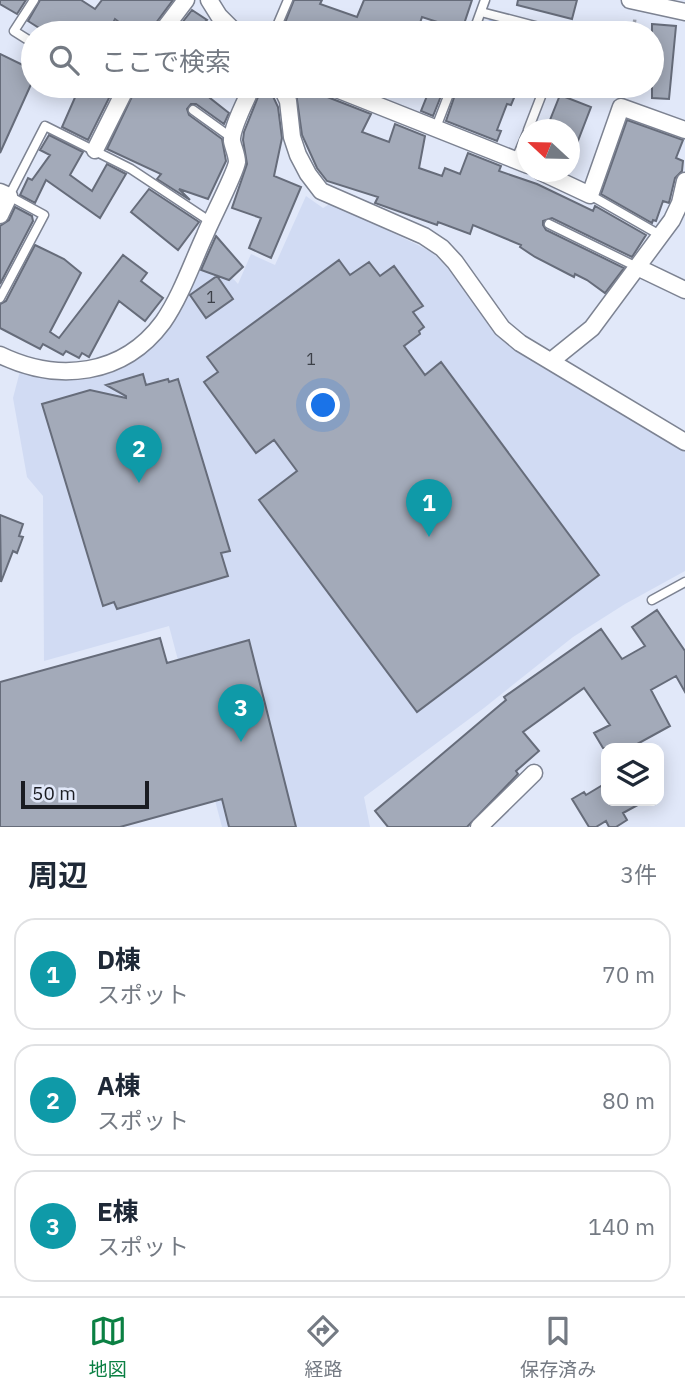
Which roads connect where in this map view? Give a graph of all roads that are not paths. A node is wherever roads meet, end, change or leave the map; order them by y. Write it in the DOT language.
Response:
graph roads {
  1 [pos="34,0"];
  2 [pos="186,0"];
  3 [pos="209,0"];
  4 [pos="288,0"];
  5 [pos="485,0"];
  6 [pos="630,0"];
  7 [pos="481,12"];
  8 [pos="685,12"];
  9 [pos="170,21"];
  10 [pos="224,21"];
  11 [pos="279,21"];
  12 [pos="477,21"];
  13 [pos="516,21"];
  14 [pos="21,36"];
  15 [pos="121,98"];
  16 [pos="247,98"];
  17 [pos="287,98"];
  18 [pos="358,98"];
  19 [pos="447,98"];
  20 [pos="540,98"];
  21 [pos="193,110"];
  22 [pos="532,119"];
  23 [pos="435,130"];
  24 [pos="685,130"];
  25 [pos="232,138"];
  26 [pos="95,150"];
  27 [pos="517,160"];
  28 [pos="685,181"];
  29 [pos="562,182"];
  30 [pos="5,194"];
  31 [pos="590,195"];
  32 [pos="0,215"];
  33 [pos="211,222"];
  34 [pos="549,224"];
  35 [pos="685,228"];
  36 [pos="664,230"];
  37 [pos="637,267"];
  38 [pos="685,290"];
  39 [pos="0,298"];
  40 [pos="0,355"];
  41 [pos="551,361"];
  42 [pos="685,442"];
  43 [pos="685,582"];
  44 [pos="652,600"];
  45 [pos="534,773"];
  46 [pos="479,827"];
  1 -- 14 [label="lane"];
  2 -- 9 [label="street"];
  3 -- 10 [label="street"];
  4 -- 11 [label="lane"];
  5 -- 7 [label="lane"];
  6 -- 8 [label="street"];
  7 -- 12 [label="lane"];
  7 -- 13 [label="lane"];
  15 -- 26 [label="street"];
  16 -- 25 [label="street"];
  17 -- 41 [label="street"];
  18 -- 23 [label="street"];
  19 -- 23 [label="lane"];
  20 -- 22 [label="lane"];
  21 -- 25 [label="lane"];
  23 -- 27 [label="street"];
  24 -- 31 [label="street"];
  25 -- 33 [label="street"];
  26 -- 30 [label="lane"];
  26 -- 33 [label="lane"];
  28 -- 36 [label="street"];
  29 -- 31 [label="street"];
  30 -- 32 [label="street"];
  30 -- 39 [label="lane"];
  31 -- 36 [label="lane"];
  33 -- 40 [label="street"];
  34 -- 37 [label="lane"];
  35 -- 36 [label="street"];
  36 -- 37 [label="street"];
  37 -- 38 [label="street"];
  37 -- 41 [label="street"];
  41 -- 42 [label="street"];
  43 -- 44 [label="lane"];
  45 -- 46 [label="street"];
}
